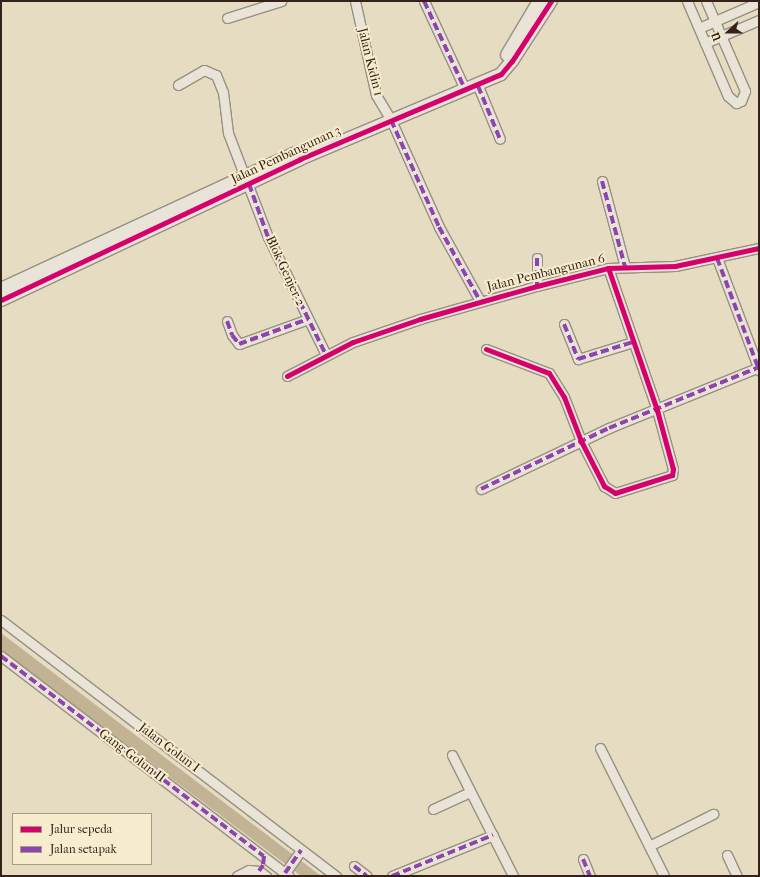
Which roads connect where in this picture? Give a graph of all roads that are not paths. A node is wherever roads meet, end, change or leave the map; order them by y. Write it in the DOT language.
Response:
graph roads {
  1 [pos="281,1"];
  2 [pos="355,1"];
  3 [pos="424,1"];
  4 [pos="539,1"];
  5 [pos="552,1"];
  6 [pos="687,1"];
  7 [pos="706,1"];
  8 [pos="759,2"];
  9 [pos="227,18"];
  10 [pos="759,20"];
  11 [pos="715,22"];
  12 [pos="699,28"];
  13 [pos="722,36"];
  14 [pos="705,43"];
  15 [pos="178,85"];
  16 [pos="463,85"];
  17 [pos="478,86"];
  18 [pos="389,117"];
  19 [pos="500,139"];
  20 [pos="247,179"];
  21 [pos="602,181"];
  22 [pos="759,248"];
  23 [pos="537,258"];
  24 [pos="717,258"];
  25 [pos="625,267"];
  26 [pos="608,268"];
  27 [pos="537,286"];
  28 [pos="1,289"];
  29 [pos="1,300"];
  30 [pos="480,301"];
  31 [pos="308,319"];
  32 [pos="227,321"];
  33 [pos="564,324"];
  34 [pos="633,342"];
  35 [pos="486,349"];
  36 [pos="326,355"];
  37 [pos="759,368"];
  38 [pos="287,376"];
  39 [pos="657,410"];
  40 [pos="581,441"];
  41 [pos="481,489"];
  42 [pos="1,620"];
  43 [pos="1,656"];
  44 [pos="600,748"];
  45 [pos="452,755"];
  46 [pos="470,792"];
  47 [pos="433,809"];
  48 [pos="713,814"];
  49 [pos="493,835"];
  50 [pos="649,846"];
  51 [pos="300,851"];
  52 [pos="727,855"];
  53 [pos="264,856"];
  54 [pos="582,859"];
  55 [pos="354,866"];
  56 [pos="287,872"];
  57 [pos="262,873"];
  58 [pos="238,876"];
  59 [pos="336,876"];
  60 [pos="367,876"];
  61 [pos="392,876"];
  62 [pos="513,876"];
  63 [pos="590,876"];
  64 [pos="664,876"];
  65 [pos="737,876"];
  1 -- 9 [label="street"];
  2 -- 18 [label="street, Jalan Kidin 1"];
  3 -- 16 [label="street"];
  4 -- 16 [label="street, Jalan Pembangunan 3"];
  5 -- 17 [label="street, Jalan Pembangunan 3"];
  6 -- 12 [label="street"];
  7 -- 11 [label="street"];
  8 -- 11 [label="street"];
  10 -- 13 [label="street"];
  11 -- 12 [label="street"];
  11 -- 13 [label="street"];
  12 -- 14 [label="street"];
  13 -- 14 [label="street"];
  13 -- 14 [label="street"];
  15 -- 20 [label="street, Blok Genjer 2"];
  16 -- 18 [label="street, Jalan Pembangunan 3"];
  17 -- 18 [label="street, Jalan Pembangunan 3"];
  17 -- 19 [label="street"];
  18 -- 20 [label="street, Jalan Pembangunan 3"];
  18 -- 30 [label="street, Jalan Kidin 1"];
  20 -- 28 [label="street, Jalan Pembangunan 3"];
  20 -- 29 [label="street, Jalan Pembangunan 3"];
  20 -- 31 [label="street, Blok Genjer 2"];
  21 -- 25 [label="street"];
  22 -- 24 [label="street, Jalan Pembangunan 6"];
  23 -- 27 [label="street"];
  24 -- 25 [label="street, Jalan Pembangunan 6"];
  24 -- 37 [label="street"];
  25 -- 26 [label="street, Jalan Pembangunan 6"];
  26 -- 27 [label="street, Jalan Pembangunan 6"];
  26 -- 34 [label="street"];
  27 -- 30 [label="street, Jalan Pembangunan 6"];
  30 -- 36 [label="street, Jalan Pembangunan 6"];
  31 -- 32 [label="street"];
  31 -- 36 [label="street, Blok Genjer 2"];
  33 -- 34 [label="street"];
  34 -- 39 [label="street"];
  35 -- 40 [label="street"];
  36 -- 38 [label="street, Jalan Pembangunan 6"];
  37 -- 39 [label="street"];
  39 -- 40 [label="street"];
  39 -- 40 [label="street"];
  40 -- 41 [label="street"];
  42 -- 51 [label="street, Jalan Golun I"];
  43 -- 53 [label="street, Gang Golun II"];
  44 -- 50 [label="street"];
  45 -- 46 [label="street"];
  46 -- 47 [label="street"];
  46 -- 49 [label="street"];
  48 -- 50 [label="street"];
  49 -- 61 [label="street"];
  49 -- 62 [label="street"];
  50 -- 64 [label="street"];
  51 -- 56 [label="street"];
  51 -- 59 [label="street, Jalan Golun I"];
  52 -- 65 [label="street"];
  53 -- 56 [label="street, Gang Golun II"];
  53 -- 57 [label="street"];
  54 -- 63 [label="street"];
  55 -- 60 [label="street"];
  57 -- 58 [label="street"];
}
